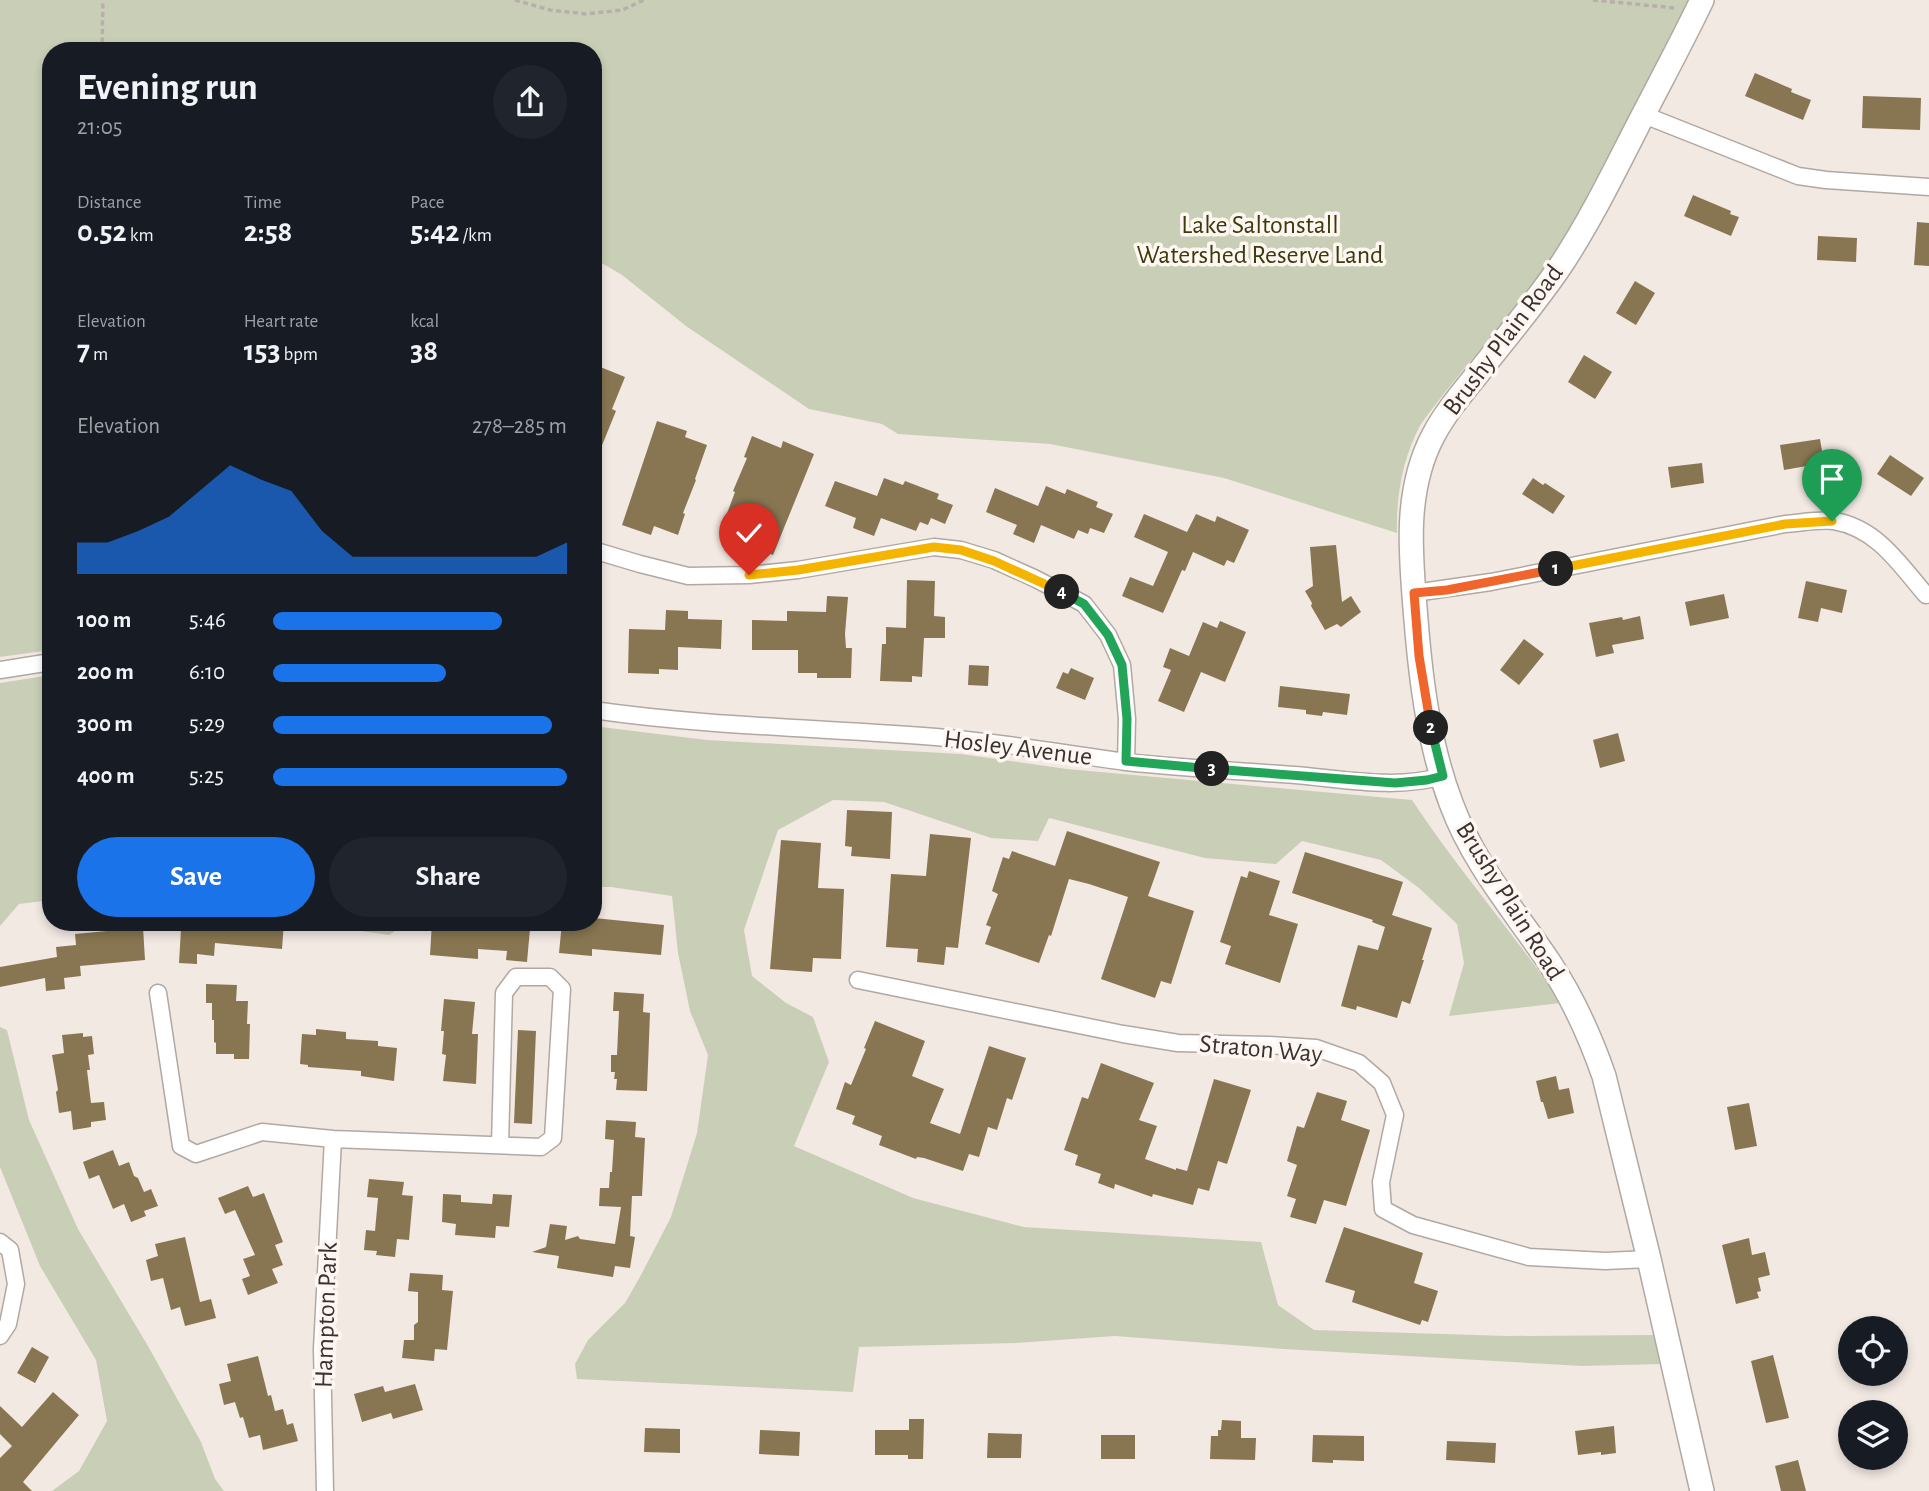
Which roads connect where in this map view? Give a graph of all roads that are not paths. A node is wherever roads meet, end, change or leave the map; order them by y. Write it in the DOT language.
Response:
graph roads {
  1 [pos="1699,5"];
  2 [pos="1644,115"];
  3 [pos="1929,187"];
  4 [pos="602,553"];
  5 [pos="1414,593"];
  6 [pos="1926,595"];
  7 [pos="42,663"];
  8 [pos="0,670"];
  9 [pos="602,711"];
  10 [pos="1126,761"];
  11 [pos="1443,776"];
  12 [pos="858,980"];
  13 [pos="158,993"];
  14 [pos="332,1139"];
  15 [pos="500,1145"];
  16 [pos="0,1242"];
  17 [pos="1649,1259"];
  18 [pos="0,1336"];
  19 [pos="325,1491"];
  20 [pos="1702,1491"];
  1 -- 2 [label="main road, Brushy Plain Road"];
  2 -- 3 [label="street"];
  2 -- 5 [label="main road, Brushy Plain Road"];
  4 -- 10 [label="street"];
  5 -- 6 [label="street"];
  5 -- 11 [label="main road, Brushy Plain Road"];
  7 -- 8 [label="street"];
  9 -- 10 [label="street, Hosley Avenue"];
  10 -- 11 [label="street, Hosley Avenue"];
  11 -- 17 [label="main road, Brushy Plain Road"];
  12 -- 17 [label="street, Straton Way"];
  13 -- 14 [label="street"];
  14 -- 15 [label="street"];
  14 -- 19 [label="street, Hampton Park"];
  15 -- 15 [label="street"];
  16 -- 18 [label="street"];
  17 -- 20 [label="main road, Brushy Plain Road"];
}
